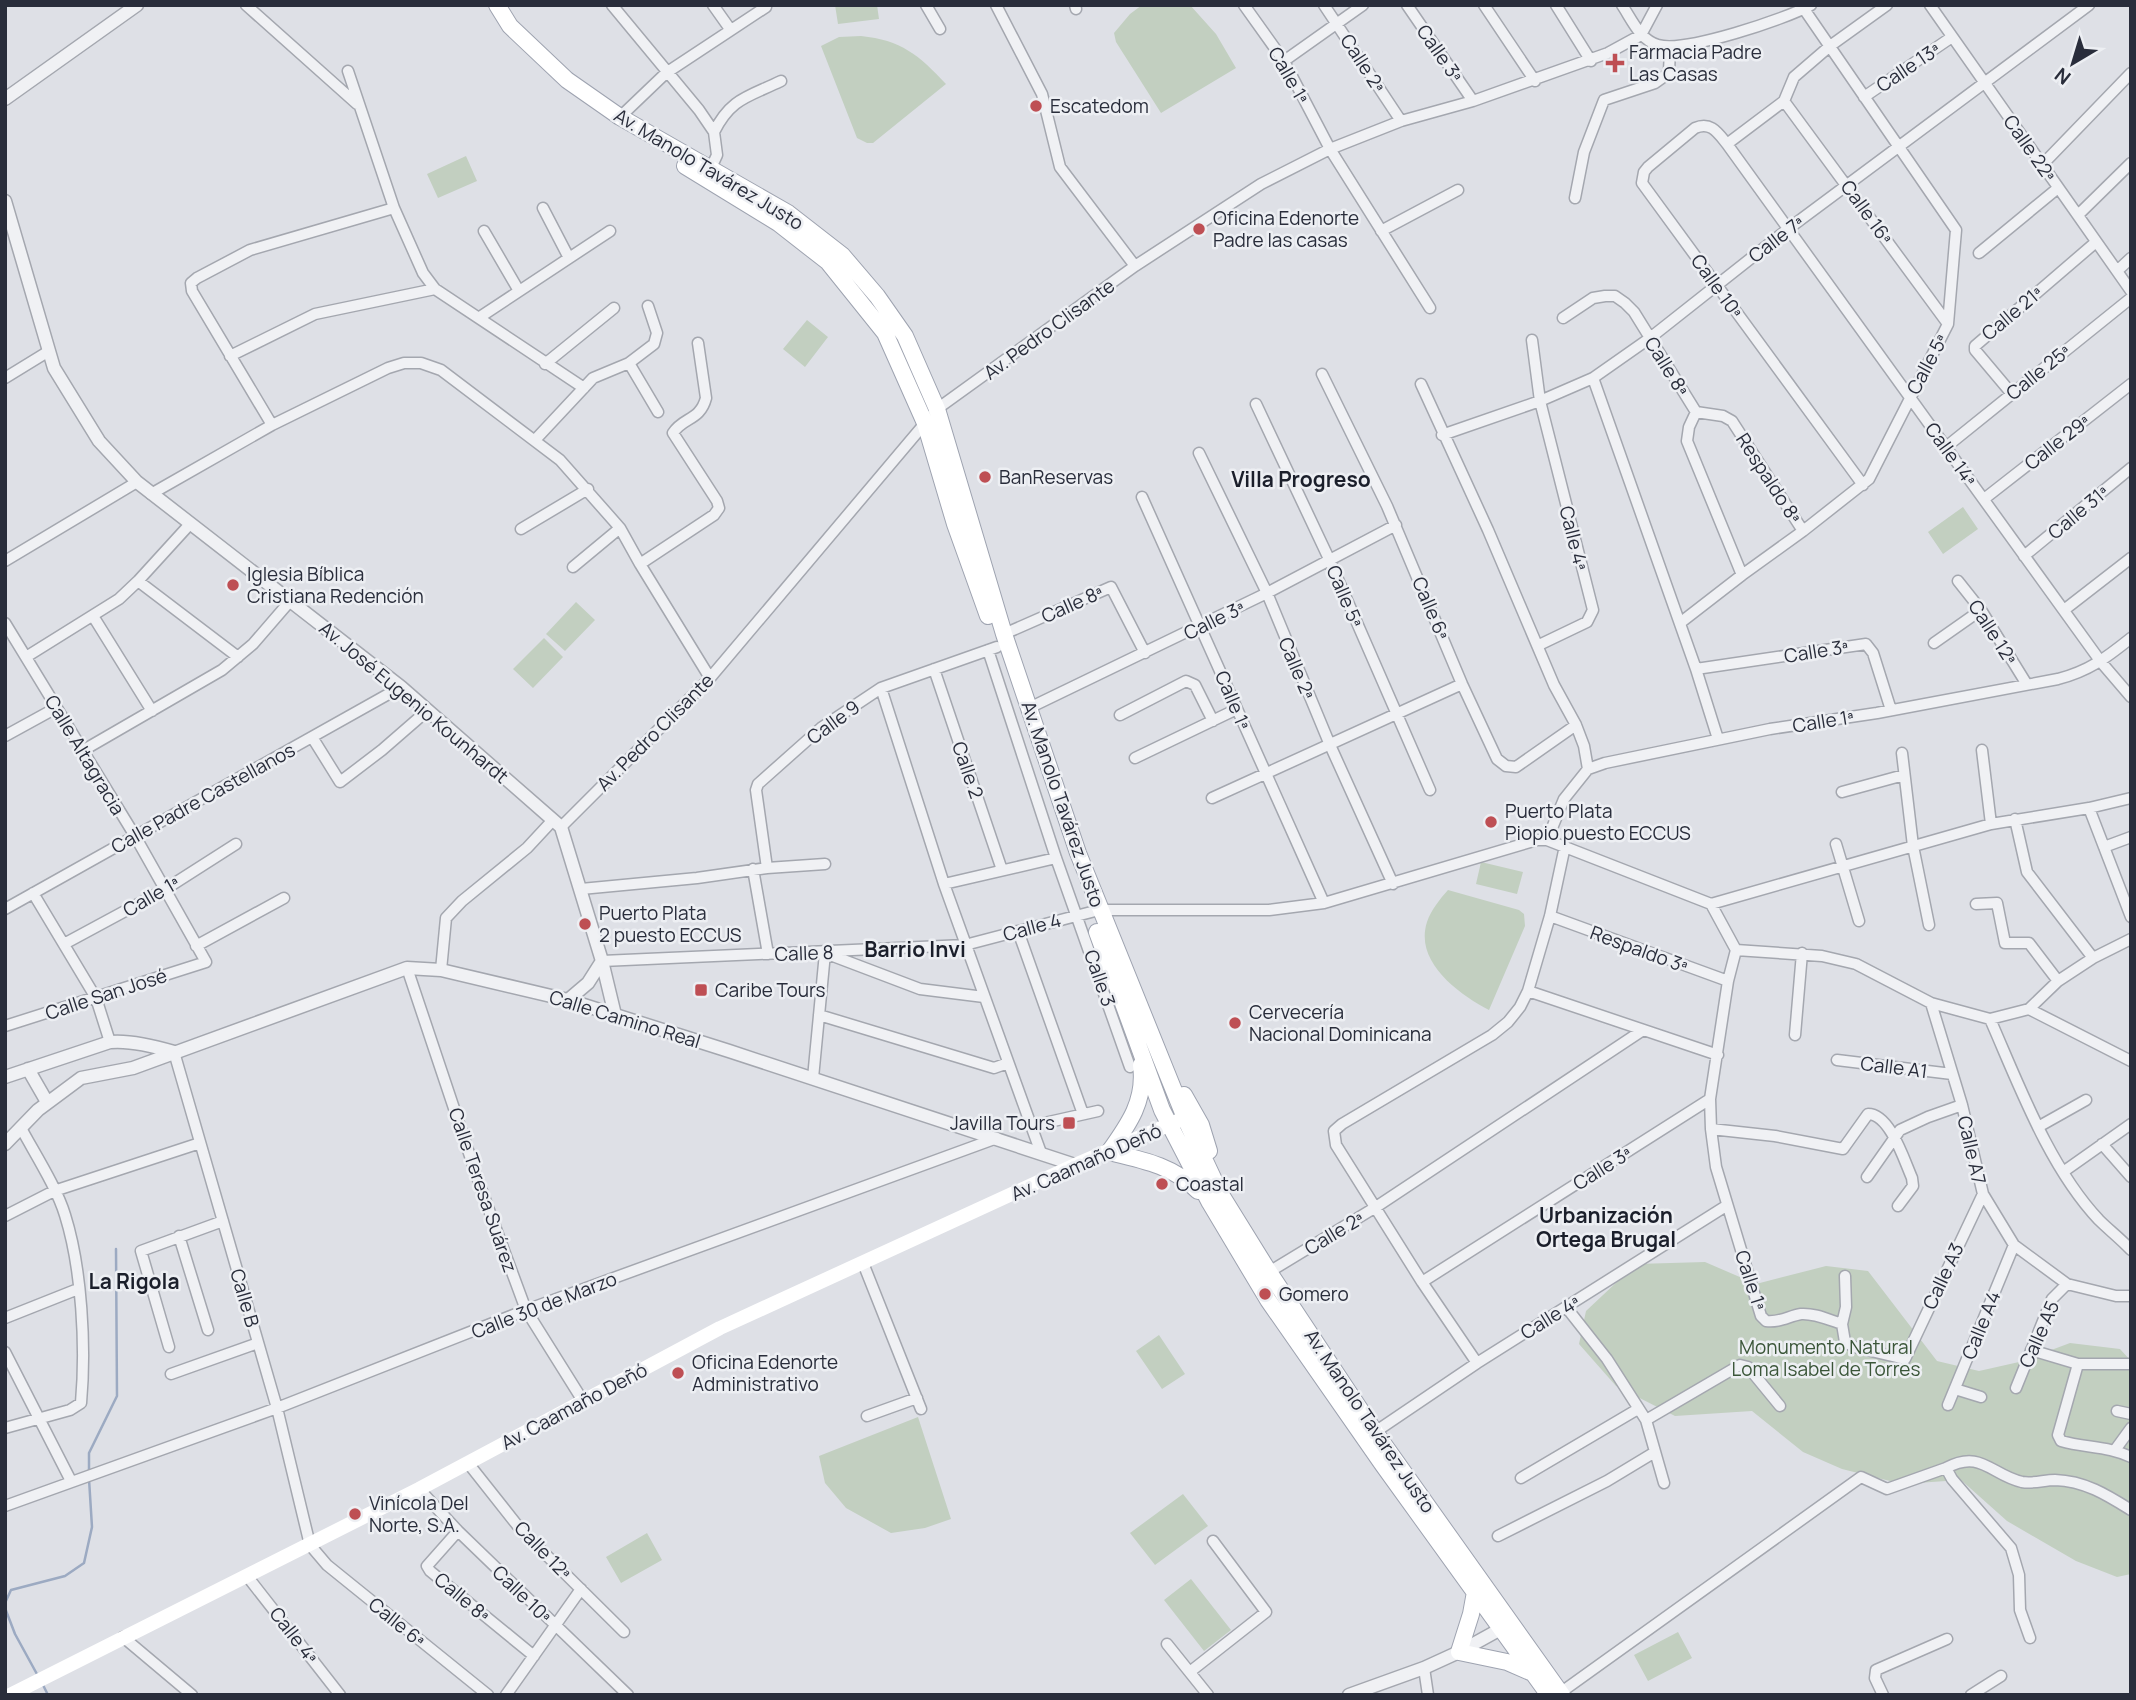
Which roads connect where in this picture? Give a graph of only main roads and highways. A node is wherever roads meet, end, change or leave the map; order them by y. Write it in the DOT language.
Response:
graph roads {
  1 [pos="487,5"];
  2 [pos="497,5"];
  3 [pos="996,644"];
  4 [pos="1089,912"];
  5 [pos="1138,1049"];
  6 [pos="1164,1068"];
  7 [pos="1185,1118"];
  8 [pos="1169,1126"];
  9 [pos="1110,1152"];
  10 [pos="1213,1178"];
  11 [pos="1210,1203"];
  12 [pos="1475,1592"];
  13 [pos="1505,1626"];
  14 [pos="1532,1673"];
  15 [pos="16,1692"];
  16 [pos="1557,1694"];
  1 -- 3 [label="main road, Av. Manolo Tavárez Justo"];
  2 -- 3 [label="main road, Av. Manolo Tavárez Justo"];
  3 -- 4 [label="main road, Av. Manolo Tavárez Justo"];
  3 -- 4 [label="main road, Av. Manolo Tavárez Justo"];
  4 -- 5 [label="main road, Av. Manolo Tavárez Justo"];
  4 -- 6 [label="main road, Av. Manolo Tavárez Justo"];
  5 -- 8 [label="main road, Av. Manolo Tavárez Justo"];
  5 -- 9 [label="main road"];
  6 -- 7 [label="main road, Av. Manolo Tavárez Justo"];
  6 -- 10 [label="main road"];
  7 -- 8 [label="main road, Av. Caamaño Deñó"];
  7 -- 10 [label="main road, Av. Manolo Tavárez Justo"];
  8 -- 9 [label="main road, Av. Caamaño Deñó"];
  8 -- 11 [label="main road, Av. Manolo Tavárez Justo"];
  9 -- 11 [label="main road"];
  9 -- 15 [label="main road, Av. Caamaño Deñó"];
  10 -- 13 [label="main road, Av. Manolo Tavárez Justo"];
  11 -- 12 [label="main road, Av. Manolo Tavárez Justo"];
  12 -- 13 [label="main road, Av. Manolo Tavárez Justo"];
  12 -- 14 [label="main road"];
  13 -- 14 [label="main road, Av. Manolo Tavárez Justo"];
  13 -- 16 [label="main road, Av. Manolo Tavárez Justo"];
  14 -- 16 [label="main road, Av. Manolo Tavárez Justo"];
}
